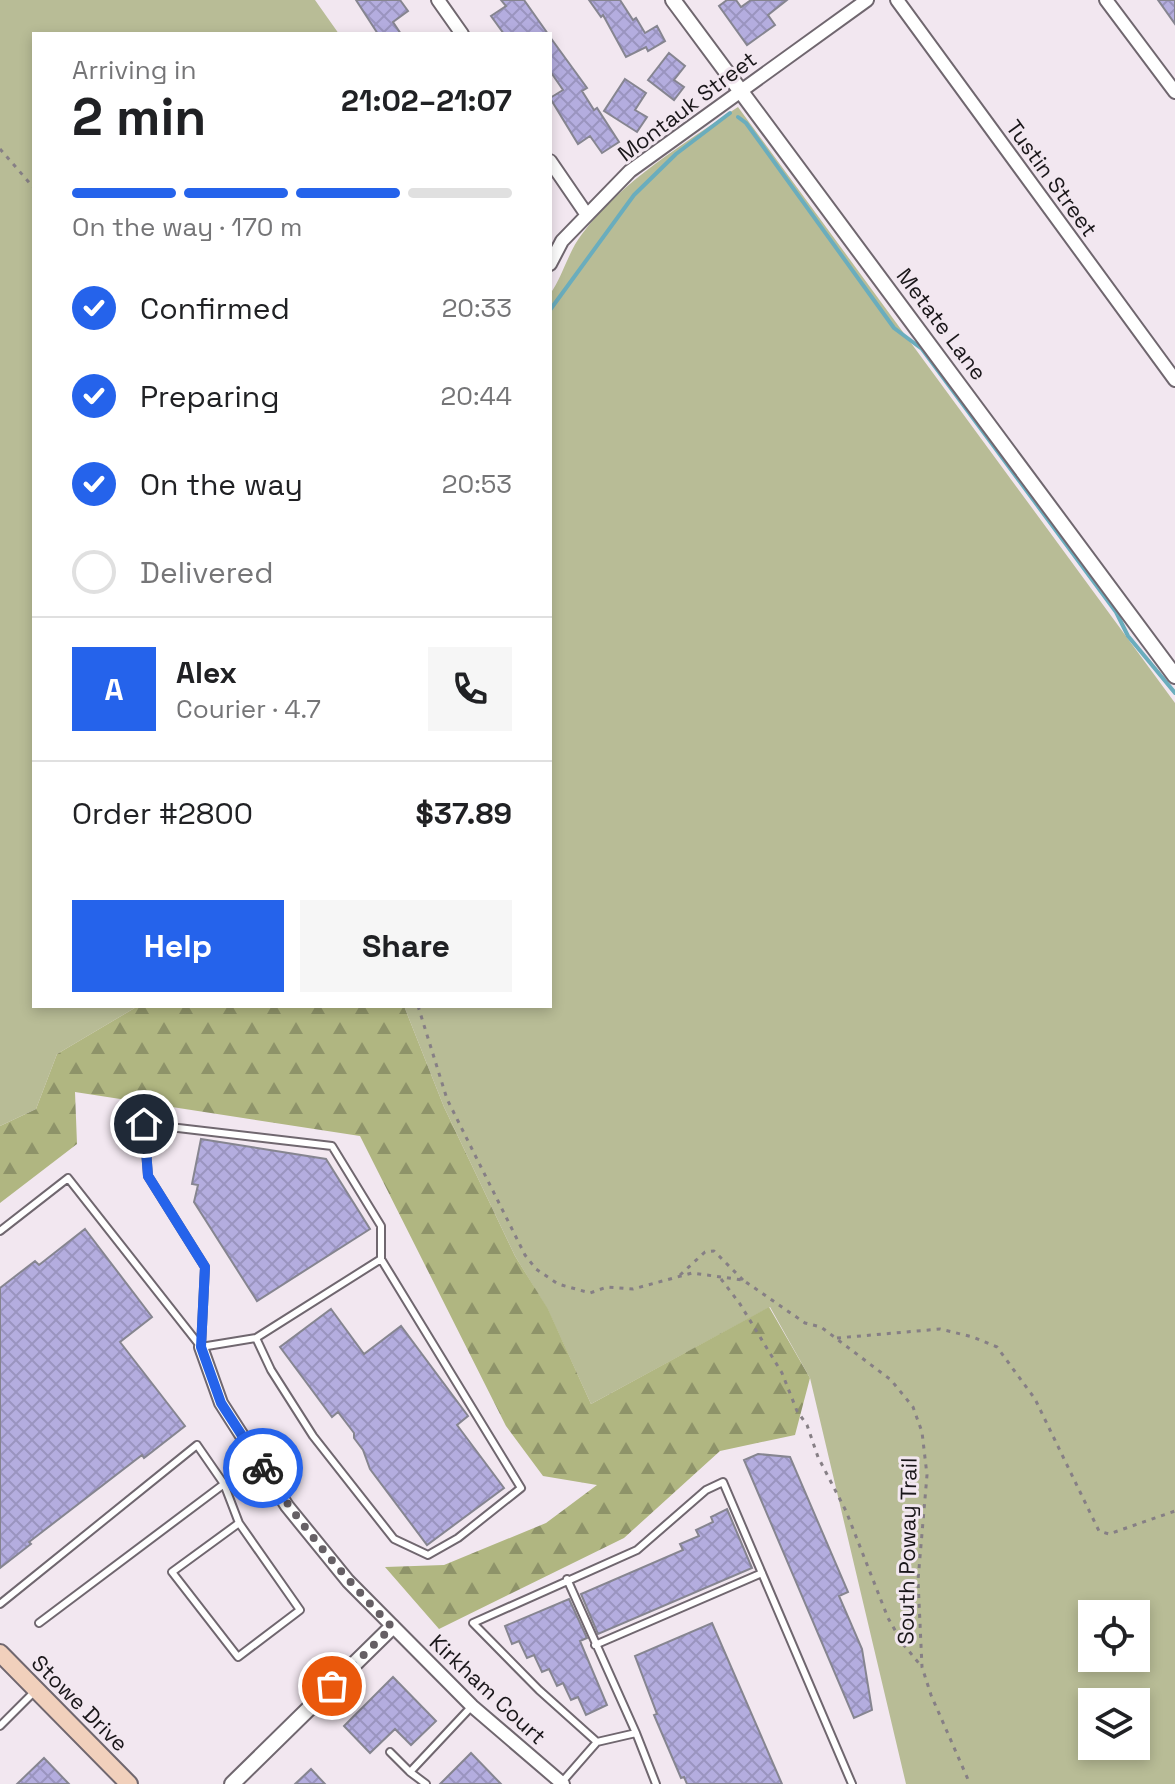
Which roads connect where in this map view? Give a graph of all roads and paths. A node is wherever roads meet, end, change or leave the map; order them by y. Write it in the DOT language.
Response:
graph roads {
  1 [pos="438,0"];
  2 [pos="673,0"];
  3 [pos="867,0"];
  4 [pos="897,0"];
  5 [pos="1106,0"];
  6 [pos="461,32"];
  7 [pos="741,90"];
  8 [pos="1175,92"];
  9 [pos="0,149"];
  10 [pos="552,164"];
  11 [pos="32,186"];
  12 [pos="587,215"];
  13 [pos="552,260"];
  14 [pos="1175,380"];
  15 [pos="1175,676"];
  16 [pos="419,1008"];
  17 [pos="0,1231"];
  18 [pos="381,1259"];
  19 [pos="678,1277"];
  20 [pos="720,1278"];
  21 [pos="743,1280"];
  22 [pos="256,1338"];
  23 [pos="837,1338"];
  24 [pos="201,1347"];
  25 [pos="257,1459"];
  26 [pos="224,1484"];
  27 [pos="1175,1511"];
  28 [pos="239,1523"];
  29 [pos="762,1573"];
  30 [pos="567,1579"];
  31 [pos="0,1604"];
  32 [pos="39,1623"];
  33 [pos="392,1627"];
  34 [pos="595,1645"];
  35 [pos="1,1656"];
  36 [pos="922,1667"];
  37 [pos="36,1690"];
  38 [pos="472,1706"];
  39 [pos="0,1726"];
  40 [pos="636,1733"];
  41 [pos="597,1742"];
  42 [pos="390,1752"];
  43 [pos="410,1772"];
  44 [pos="562,1783"];
  45 [pos="129,1784"];
  46 [pos="232,1784"];
  47 [pos="426,1784"];
  48 [pos="656,1784"];
  49 [pos="852,1784"];
  50 [pos="970,1784"];
  1 -- 6 [label="street"];
  2 -- 7 [label="street, Metate Lane"];
  3 -- 7 [label="street, Montauk Street"];
  4 -- 14 [label="street, Tustin Street"];
  5 -- 8 [label="street"];
  7 -- 12 [label="street, Montauk Street"];
  7 -- 15 [label="street, Metate Lane"];
  9 -- 11 [label="path"];
  10 -- 12 [label="street"];
  12 -- 13 [label="street, Montauk Street"];
  16 -- 19 [label="path, South Poway Trail"];
  17 -- 24 [label="lane"];
  18 -- 22 [label="lane"];
  18 -- 22 [label="lane"];
  18 -- 24 [label="lane"];
  19 -- 20 [label="path, South Poway Trail"];
  19 -- 21 [label="path"];
  20 -- 21 [label="path, South Poway Trail"];
  20 -- 36 [label="path"];
  21 -- 23 [label="path, South Poway Trail"];
  22 -- 24 [label="lane"];
  23 -- 27 [label="path"];
  23 -- 36 [label="path, South Poway Trail"];
  24 -- 25 [label="street, Kirkham Court"];
  25 -- 26 [label="lane"];
  25 -- 33 [label="street, Kirkham Court"];
  26 -- 28 [label="lane"];
  26 -- 31 [label="lane"];
  26 -- 32 [label="lane"];
  28 -- 28 [label="lane"];
  29 -- 30 [label="lane"];
  29 -- 34 [label="lane"];
  29 -- 49 [label="lane"];
  30 -- 34 [label="lane"];
  30 -- 41 [label="lane"];
  33 -- 38 [label="street, Kirkham Court"];
  33 -- 46 [label="street"];
  34 -- 40 [label="lane"];
  35 -- 37 [label="main road, Stowe Drive"];
  36 -- 50 [label="path, South Poway Trail"];
  37 -- 39 [label="lane"];
  37 -- 45 [label="main road, Stowe Drive"];
  38 -- 43 [label="lane"];
  38 -- 44 [label="street, Kirkham Court"];
  40 -- 41 [label="lane"];
  40 -- 48 [label="lane"];
  41 -- 44 [label="lane"];
  42 -- 43 [label="lane"];
  43 -- 47 [label="lane"];
}
